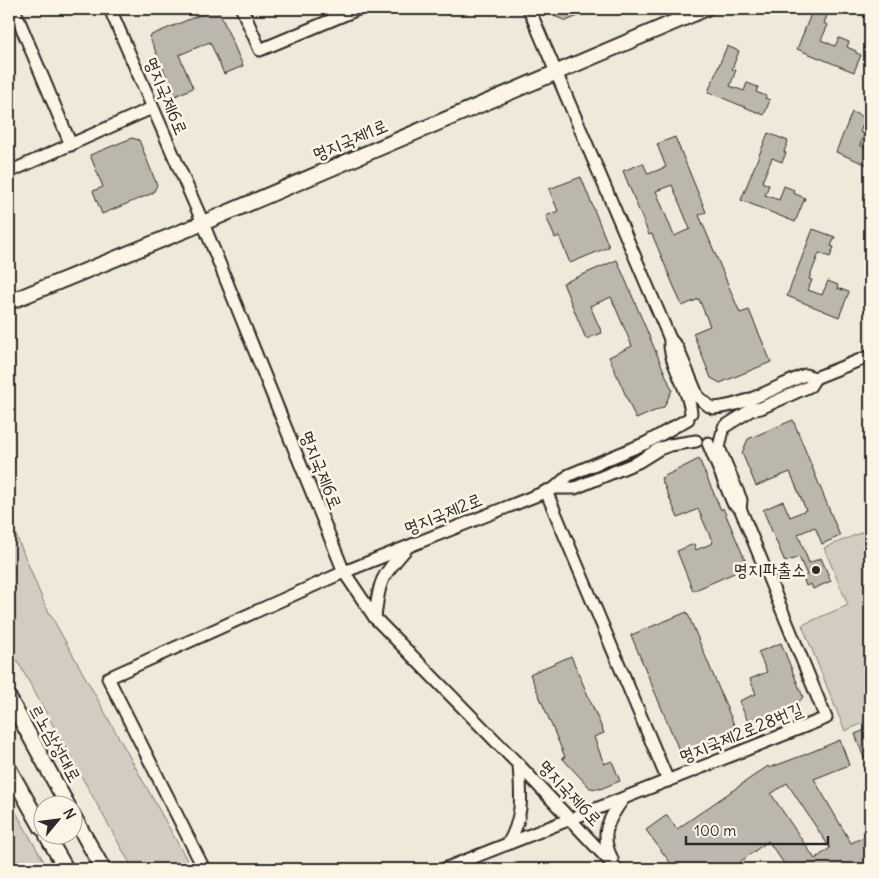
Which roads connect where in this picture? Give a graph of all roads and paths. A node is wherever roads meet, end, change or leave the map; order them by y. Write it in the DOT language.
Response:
graph roads {
  1 [pos="14,9"];
  2 [pos="110,9"];
  3 [pos="242,9"];
  4 [pos="358,9"];
  5 [pos="529,9"];
  6 [pos="705,9"];
  7 [pos="556,73"];
  8 [pos="152,108"];
  9 [pos="71,145"];
  10 [pos="9,172"];
  11 [pos="203,223"];
  12 [pos="9,302"];
  13 [pos="670,339"];
  14 [pos="870,356"];
  15 [pos="815,378"];
  16 [pos="711,407"];
  17 [pos="689,416"];
  18 [pos="723,430"];
  19 [pos="696,441"];
  20 [pos="708,443"];
  21 [pos="550,490"];
  22 [pos="740,508"];
  23 [pos="408,546"];
  24 [pos="344,572"];
  25 [pos="375,618"];
  26 [pos="9,698"];
  27 [pos="520,765"];
  28 [pos="9,769"];
  29 [pos="668,781"];
  30 [pos="63,796"];
  31 [pos="623,798"];
  32 [pos="32,810"];
  33 [pos="570,819"];
  34 [pos="82,832"];
  35 [pos="508,844"];
  36 [pos="53,846"];
  37 [pos="66,869"];
  38 [pos="103,869"];
  39 [pos="204,869"];
  40 [pos="444,869"];
  41 [pos="618,869"];
  1 -- 9 [label="street"];
  2 -- 8 [label="street, 명지국제6로"];
  3 -- 4 [label="street"];
  5 -- 7 [label="street"];
  6 -- 7 [label="main road, 명지국제1로"];
  7 -- 11 [label="main road, 명지국제1로"];
  7 -- 13 [label="street"];
  8 -- 9 [label="street"];
  8 -- 11 [label="street, 명지국제6로"];
  9 -- 10 [label="street"];
  11 -- 12 [label="main road, 명지국제1로"];
  11 -- 24 [label="street, 명지국제6로"];
  13 -- 16 [label="street"];
  13 -- 17 [label="street"];
  14 -- 15 [label="street"];
  15 -- 16 [label="street"];
  15 -- 18 [label="street"];
  16 -- 17 [label="street"];
  16 -- 18 [label="street"];
  17 -- 19 [label="street"];
  17 -- 21 [label="street, 명지국제2로"];
  18 -- 20 [label="street"];
  18 -- 22 [label="street, 명지국제2로28번길"];
  19 -- 20 [label="street"];
  19 -- 21 [label="street, 명지국제2로"];
  20 -- 22 [label="street, 명지국제2로28번길"];
  21 -- 23 [label="street, 명지국제2로"];
  21 -- 29 [label="street"];
  22 -- 29 [label="street, 명지국제2로28번길"];
  23 -- 24 [label="street, 명지국제2로"];
  23 -- 25 [label="street"];
  24 -- 25 [label="street, 명지국제6로"];
  24 -- 39 [label="street, 명지국제2로"];
  25 -- 27 [label="street, 명지국제6로"];
  26 -- 30 [label="main road, 르노삼성대로"];
  27 -- 33 [label="street, 명지국제6로"];
  27 -- 35 [label="street"];
  28 -- 32 [label="main road"];
  29 -- 31 [label="street, 명지국제2로28번길"];
  31 -- 33 [label="street, 명지국제2로28번길"];
  31 -- 41 [label="street"];
  33 -- 35 [label="street, 명지국제2로28번길"];
  33 -- 41 [label="street, 명지국제6로"];
  34 -- 38 [label="main road"];
  35 -- 40 [label="street, 명지국제2로28번길"];
  36 -- 37 [label="main road"];
}
